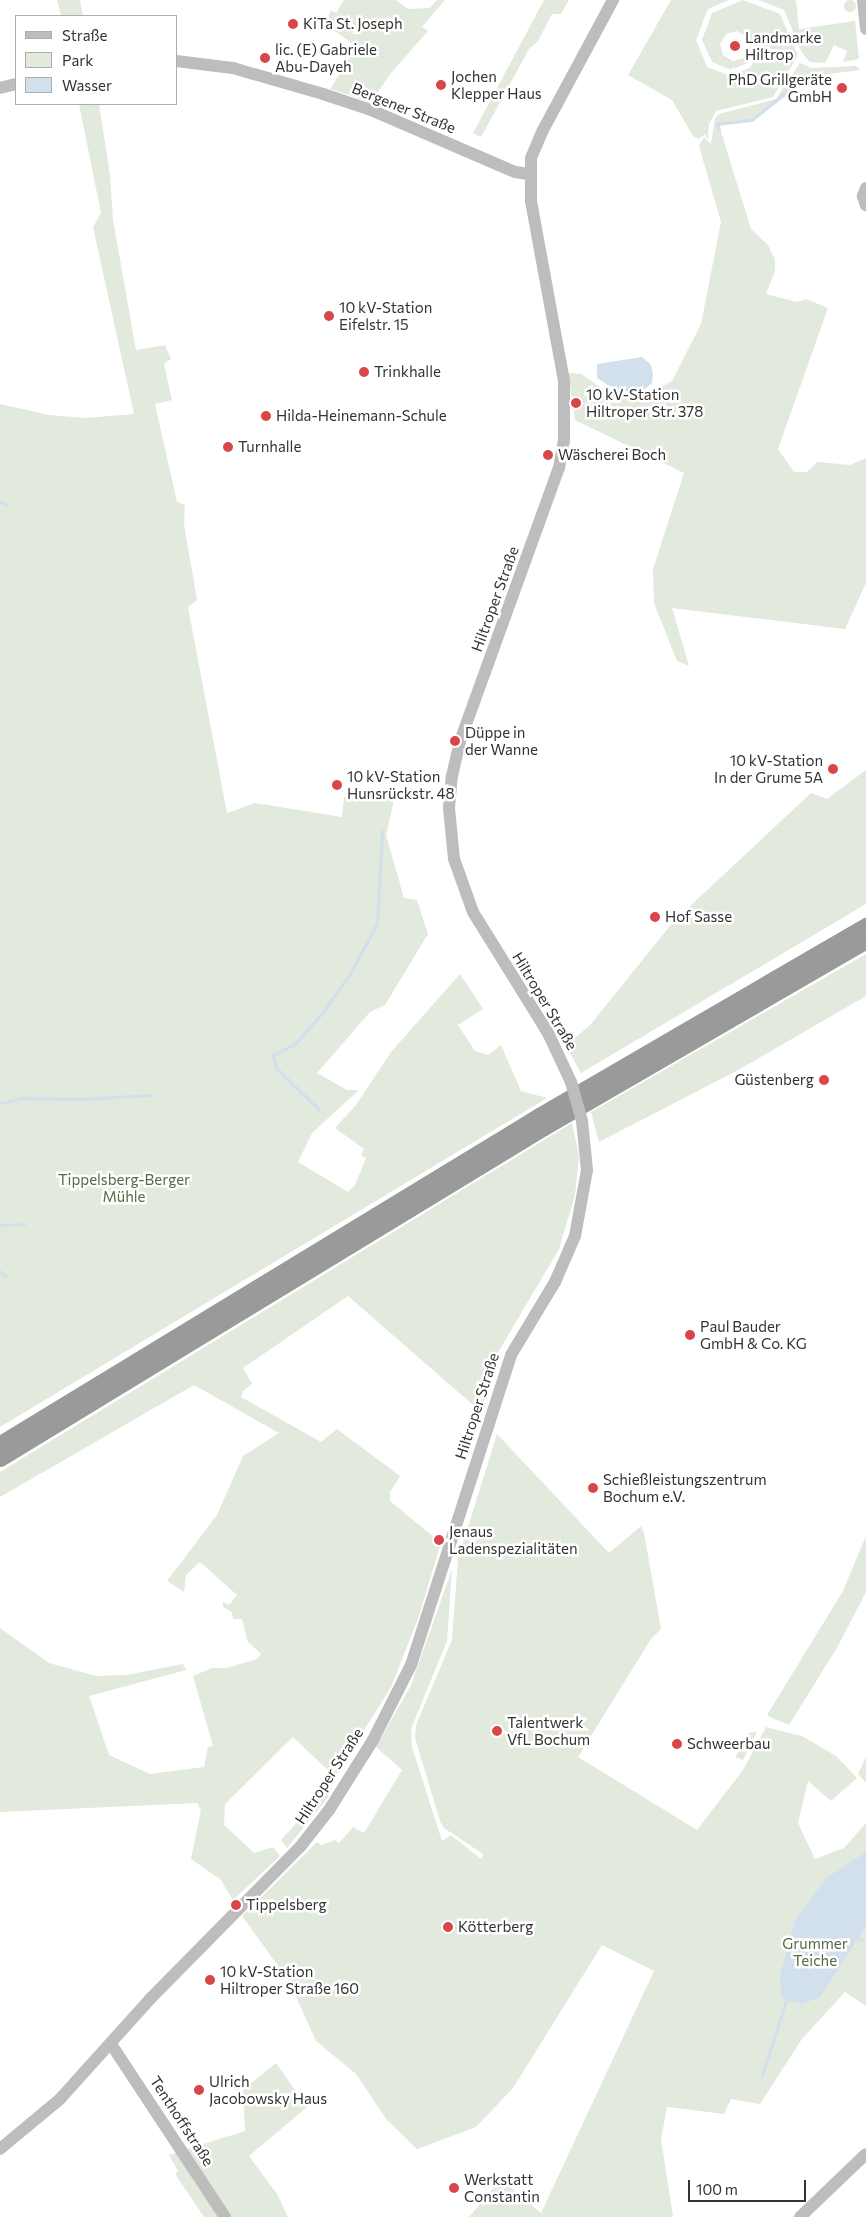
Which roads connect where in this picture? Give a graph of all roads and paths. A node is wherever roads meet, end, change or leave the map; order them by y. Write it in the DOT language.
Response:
graph roads {
  1 [pos="613,0"];
  2 [pos="863,0"];
  3 [pos="866,29"];
  4 [pos="178,61"];
  5 [pos="15,84"];
  6 [pos="0,88"];
  7 [pos="529,174"];
  8 [pos="866,188"];
  9 [pos="866,206"];
  10 [pos="866,925"];
  11 [pos="866,941"];
  12 [pos="0,1443"];
  13 [pos="0,1459"];
  14 [pos="110,2044"];
  15 [pos="0,2149"];
  16 [pos="866,2154"];
  17 [pos="225,2217"];
  18 [pos="800,2217"];
  1 -- 7 [label="street, Hiltroper Straße"];
  2 -- 3 [label="street"];
  4 -- 7 [label="street, Bergener Straße"];
  5 -- 6 [label="street"];
  7 -- 14 [label="street, Hiltroper Straße, bridge"];
  8 -- 9 [label="street"];
  10 -- 12 [label="highway"];
  11 -- 13 [label="highway"];
  14 -- 15 [label="street, Hiltroper Straße"];
  14 -- 17 [label="street, Tenthoffstraße"];
  16 -- 18 [label="street"];
}
